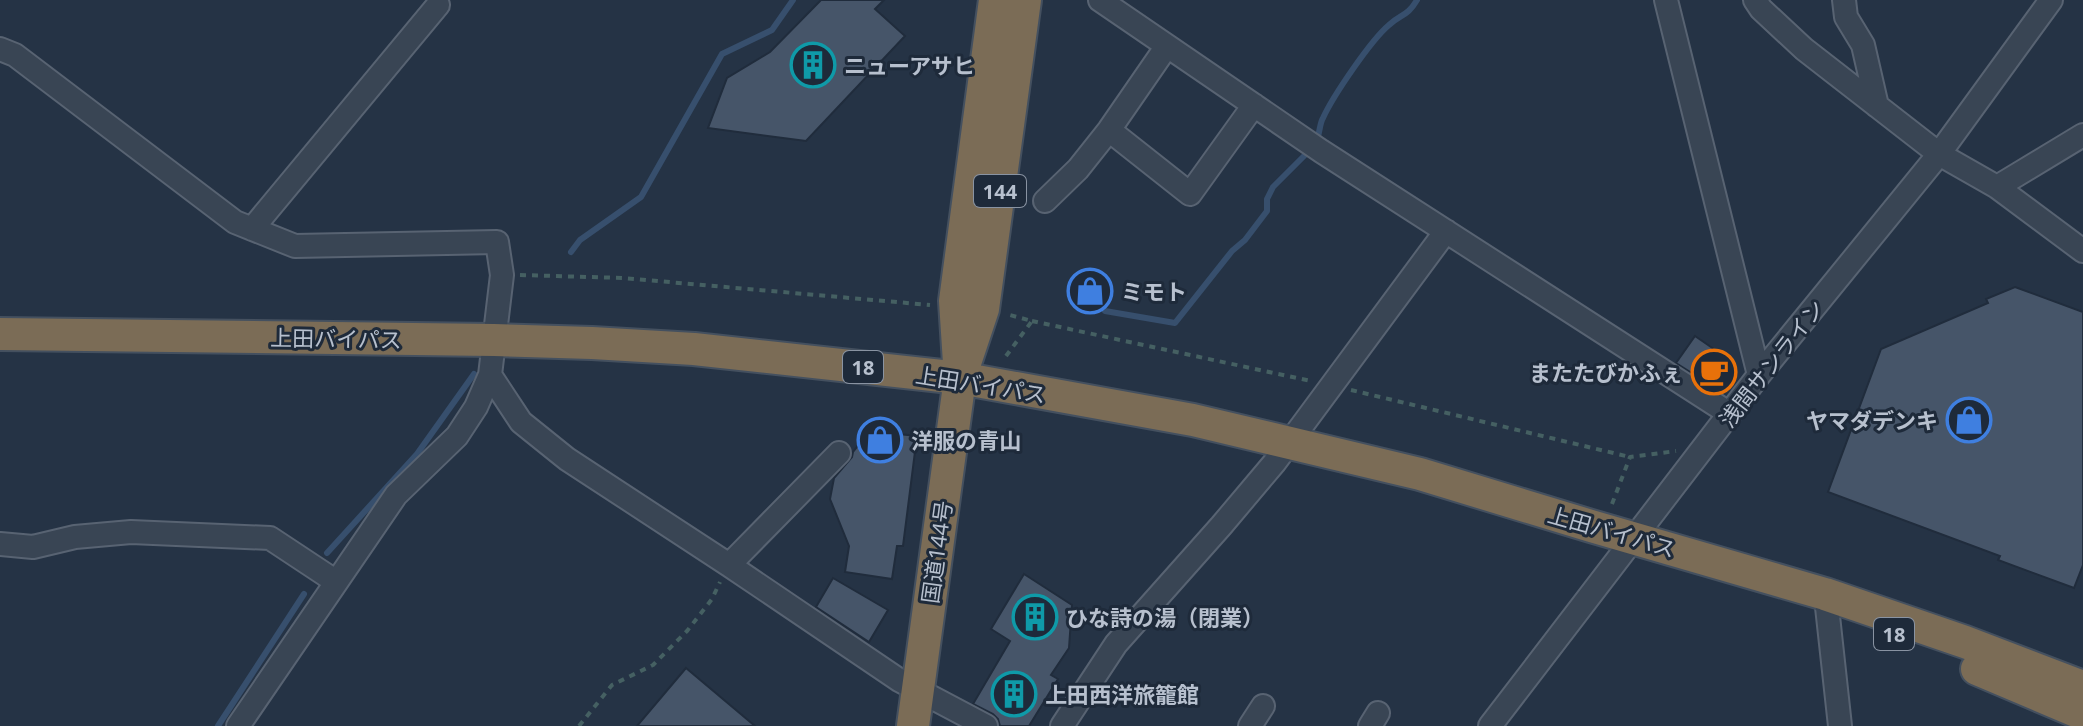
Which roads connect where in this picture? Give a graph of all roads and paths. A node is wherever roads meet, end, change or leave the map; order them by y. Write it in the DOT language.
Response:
graph roads {
  1 [pos="995,0"];
  2 [pos="1025,0"];
  3 [pos="1100,0"];
  4 [pos="1666,0"];
  5 [pos="1755,0"];
  6 [pos="1844,0"];
  7 [pos="2051,0"];
  8 [pos="438,5"];
  9 [pos="1167,46"];
  10 [pos="0,49"];
  11 [pos="1254,105"];
  12 [pos="1877,106"];
  13 [pos="1109,130"];
  14 [pos="2083,135"];
  15 [pos="1939,154"];
  16 [pos="1997,187"];
  17 [pos="1045,201"];
  18 [pos="252,229"];
  19 [pos="1446,231"];
  20 [pos="2083,251"];
  21 [pos="502,275"];
  22 [pos="936,306"];
  23 [pos="1001,313"];
  24 [pos="0,334"];
  25 [pos="494,340"];
  26 [pos="1006,356"];
  27 [pos="490,375"];
  28 [pos="1759,375"];
  29 [pos="960,378"];
  30 [pos="1730,414"];
  31 [pos="1288,443"];
  32 [pos="1684,450"];
  33 [pos="839,453"];
  34 [pos="1612,504"];
  35 [pos="1635,538"];
  36 [pos="0,544"];
  37 [pos="1704,557"];
  38 [pos="729,565"];
  39 [pos="335,581"];
  40 [pos="1827,607"];
  41 [pos="2083,687"];
  42 [pos="917,689"];
  43 [pos="1263,706"];
  44 [pos="2083,714"];
  45 [pos="238,726"];
  46 [pos="579,726"];
  47 [pos="913,726"];
  48 [pos="986,726"];
  49 [pos="1062,726"];
  50 [pos="1250,726"];
  51 [pos="1490,726"];
  52 [pos="1840,726"];
  1 -- 29 [label="highway, 144"];
  2 -- 29 [label="highway, 144"];
  3 -- 9 [label="street"];
  4 -- 28 [label="street"];
  5 -- 12 [label="street"];
  6 -- 12 [label="street"];
  7 -- 15 [label="street, 浅間サンライン"];
  8 -- 18 [label="street"];
  9 -- 11 [label="street"];
  9 -- 13 [label="street"];
  10 -- 18 [label="street"];
  11 -- 13 [label="street"];
  11 -- 19 [label="street"];
  12 -- 15 [label="street"];
  13 -- 17 [label="street"];
  14 -- 16 [label="street"];
  15 -- 16 [label="street"];
  15 -- 28 [label="street, 浅間サンライン"];
  16 -- 20 [label="street"];
  18 -- 21 [label="street"];
  19 -- 30 [label="street"];
  19 -- 31 [label="street"];
  21 -- 22 [label="path"];
  21 -- 25 [label="street"];
  23 -- 26 [label="path"];
  24 -- 25 [label="highway, 上田バイパス / 18"];
  25 -- 27 [label="street"];
  25 -- 29 [label="highway, 上田バイパス / 18"];
  27 -- 38 [label="street"];
  27 -- 39 [label="street"];
  28 -- 30 [label="street, 浅間サンライン"];
  29 -- 31 [label="highway, 上田バイパス / 18"];
  29 -- 42 [label="highway, 国道144号 / 144"];
  30 -- 35 [label="street, 浅間サンライン"];
  31 -- 35 [label="highway, 上田バイパス / 18"];
  31 -- 49 [label="street"];
  32 -- 34 [label="path"];
  33 -- 38 [label="street"];
  35 -- 37 [label="highway, 上田バイパス / 18"];
  35 -- 51 [label="street, 浅間サンライン"];
  36 -- 39 [label="street"];
  37 -- 40 [label="highway, 上田バイパス / 18"];
  37 -- 41 [label="highway, 上田バイパス / 18"];
  38 -- 42 [label="street"];
  38 -- 46 [label="path"];
  39 -- 45 [label="street"];
  40 -- 44 [label="highway, 上田バイパス / 18"];
  40 -- 52 [label="street"];
  42 -- 47 [label="highway, 国道144号 / 144"];
  42 -- 48 [label="street"];
  43 -- 50 [label="street"];
}
